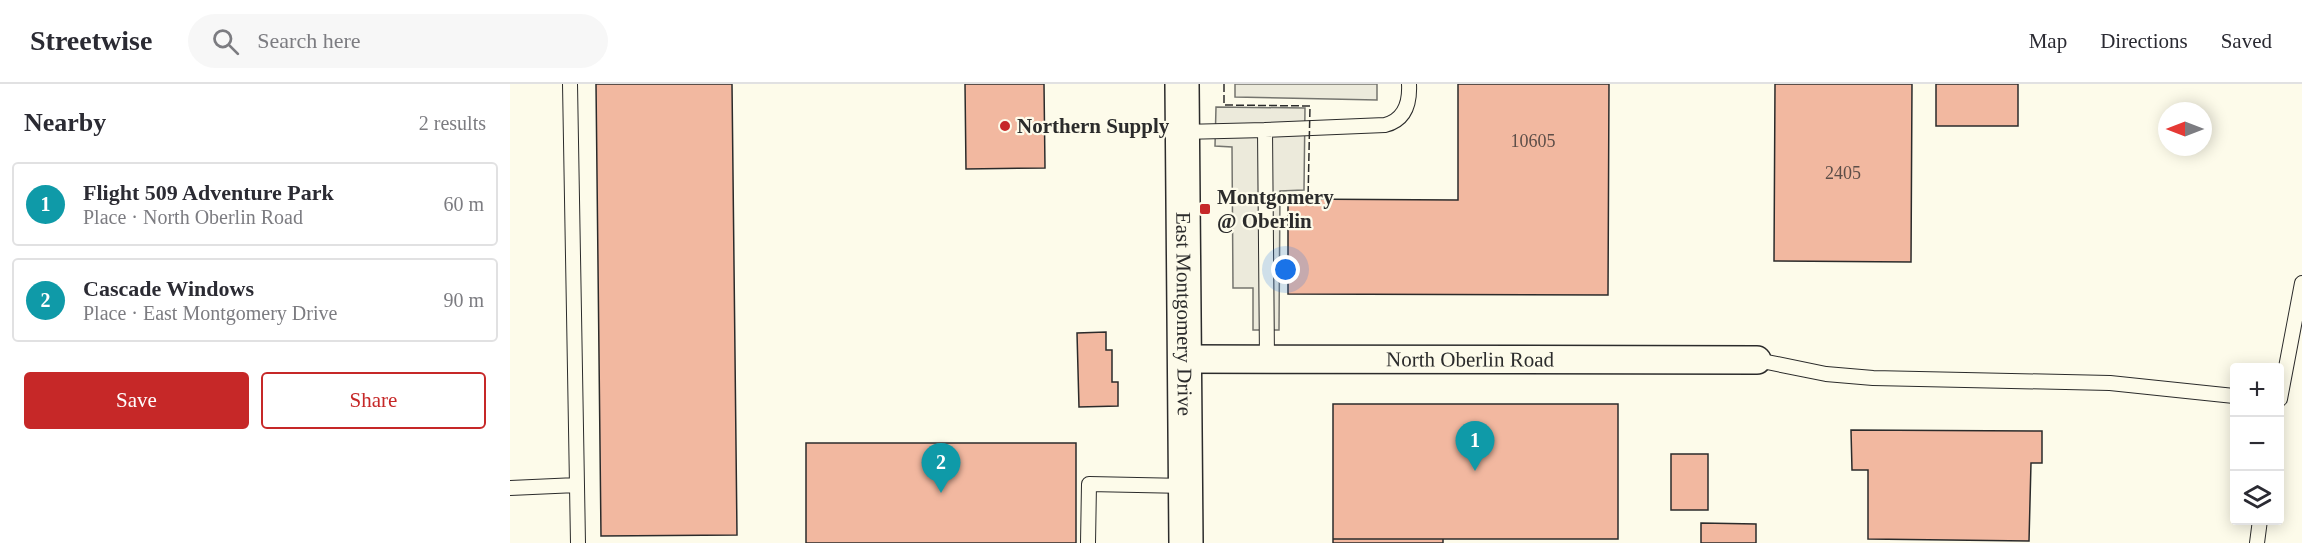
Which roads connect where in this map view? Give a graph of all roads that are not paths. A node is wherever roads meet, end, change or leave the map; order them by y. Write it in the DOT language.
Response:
graph roads {
  1 [pos="570,84"];
  2 [pos="1182,84"];
  3 [pos="1410,84"];
  4 [pos="1265,130"];
  5 [pos="1182,132"];
  6 [pos="2302,283"];
  7 [pos="1184,359"];
  8 [pos="1267,359"];
  9 [pos="1757,360"];
  10 [pos="2284,378"];
  11 [pos="2230,395"];
  12 [pos="577,485"];
  13 [pos="1186,486"];
  14 [pos="510,488"];
  15 [pos="2259,525"];
  16 [pos="1189,542"];
  17 [pos="578,543"];
  18 [pos="1088,543"];
  19 [pos="2257,543"];
  1 -- 12 [label="lane"];
  2 -- 5 [label="main road, East Montgomery Drive"];
  3 -- 4 [label="lane"];
  4 -- 5 [label="lane"];
  4 -- 8 [label="lane"];
  5 -- 7 [label="main road, East Montgomery Drive"];
  6 -- 10 [label="lane"];
  7 -- 8 [label="street, North Oberlin Road"];
  7 -- 13 [label="main road, East Montgomery Drive"];
  8 -- 9 [label="street, North Oberlin Road"];
  9 -- 11 [label="lane"];
  12 -- 14 [label="lane"];
  12 -- 17 [label="lane"];
  13 -- 16 [label="main road, East Montgomery Drive"];
  13 -- 18 [label="lane"];
  15 -- 19 [label="lane"];
}
